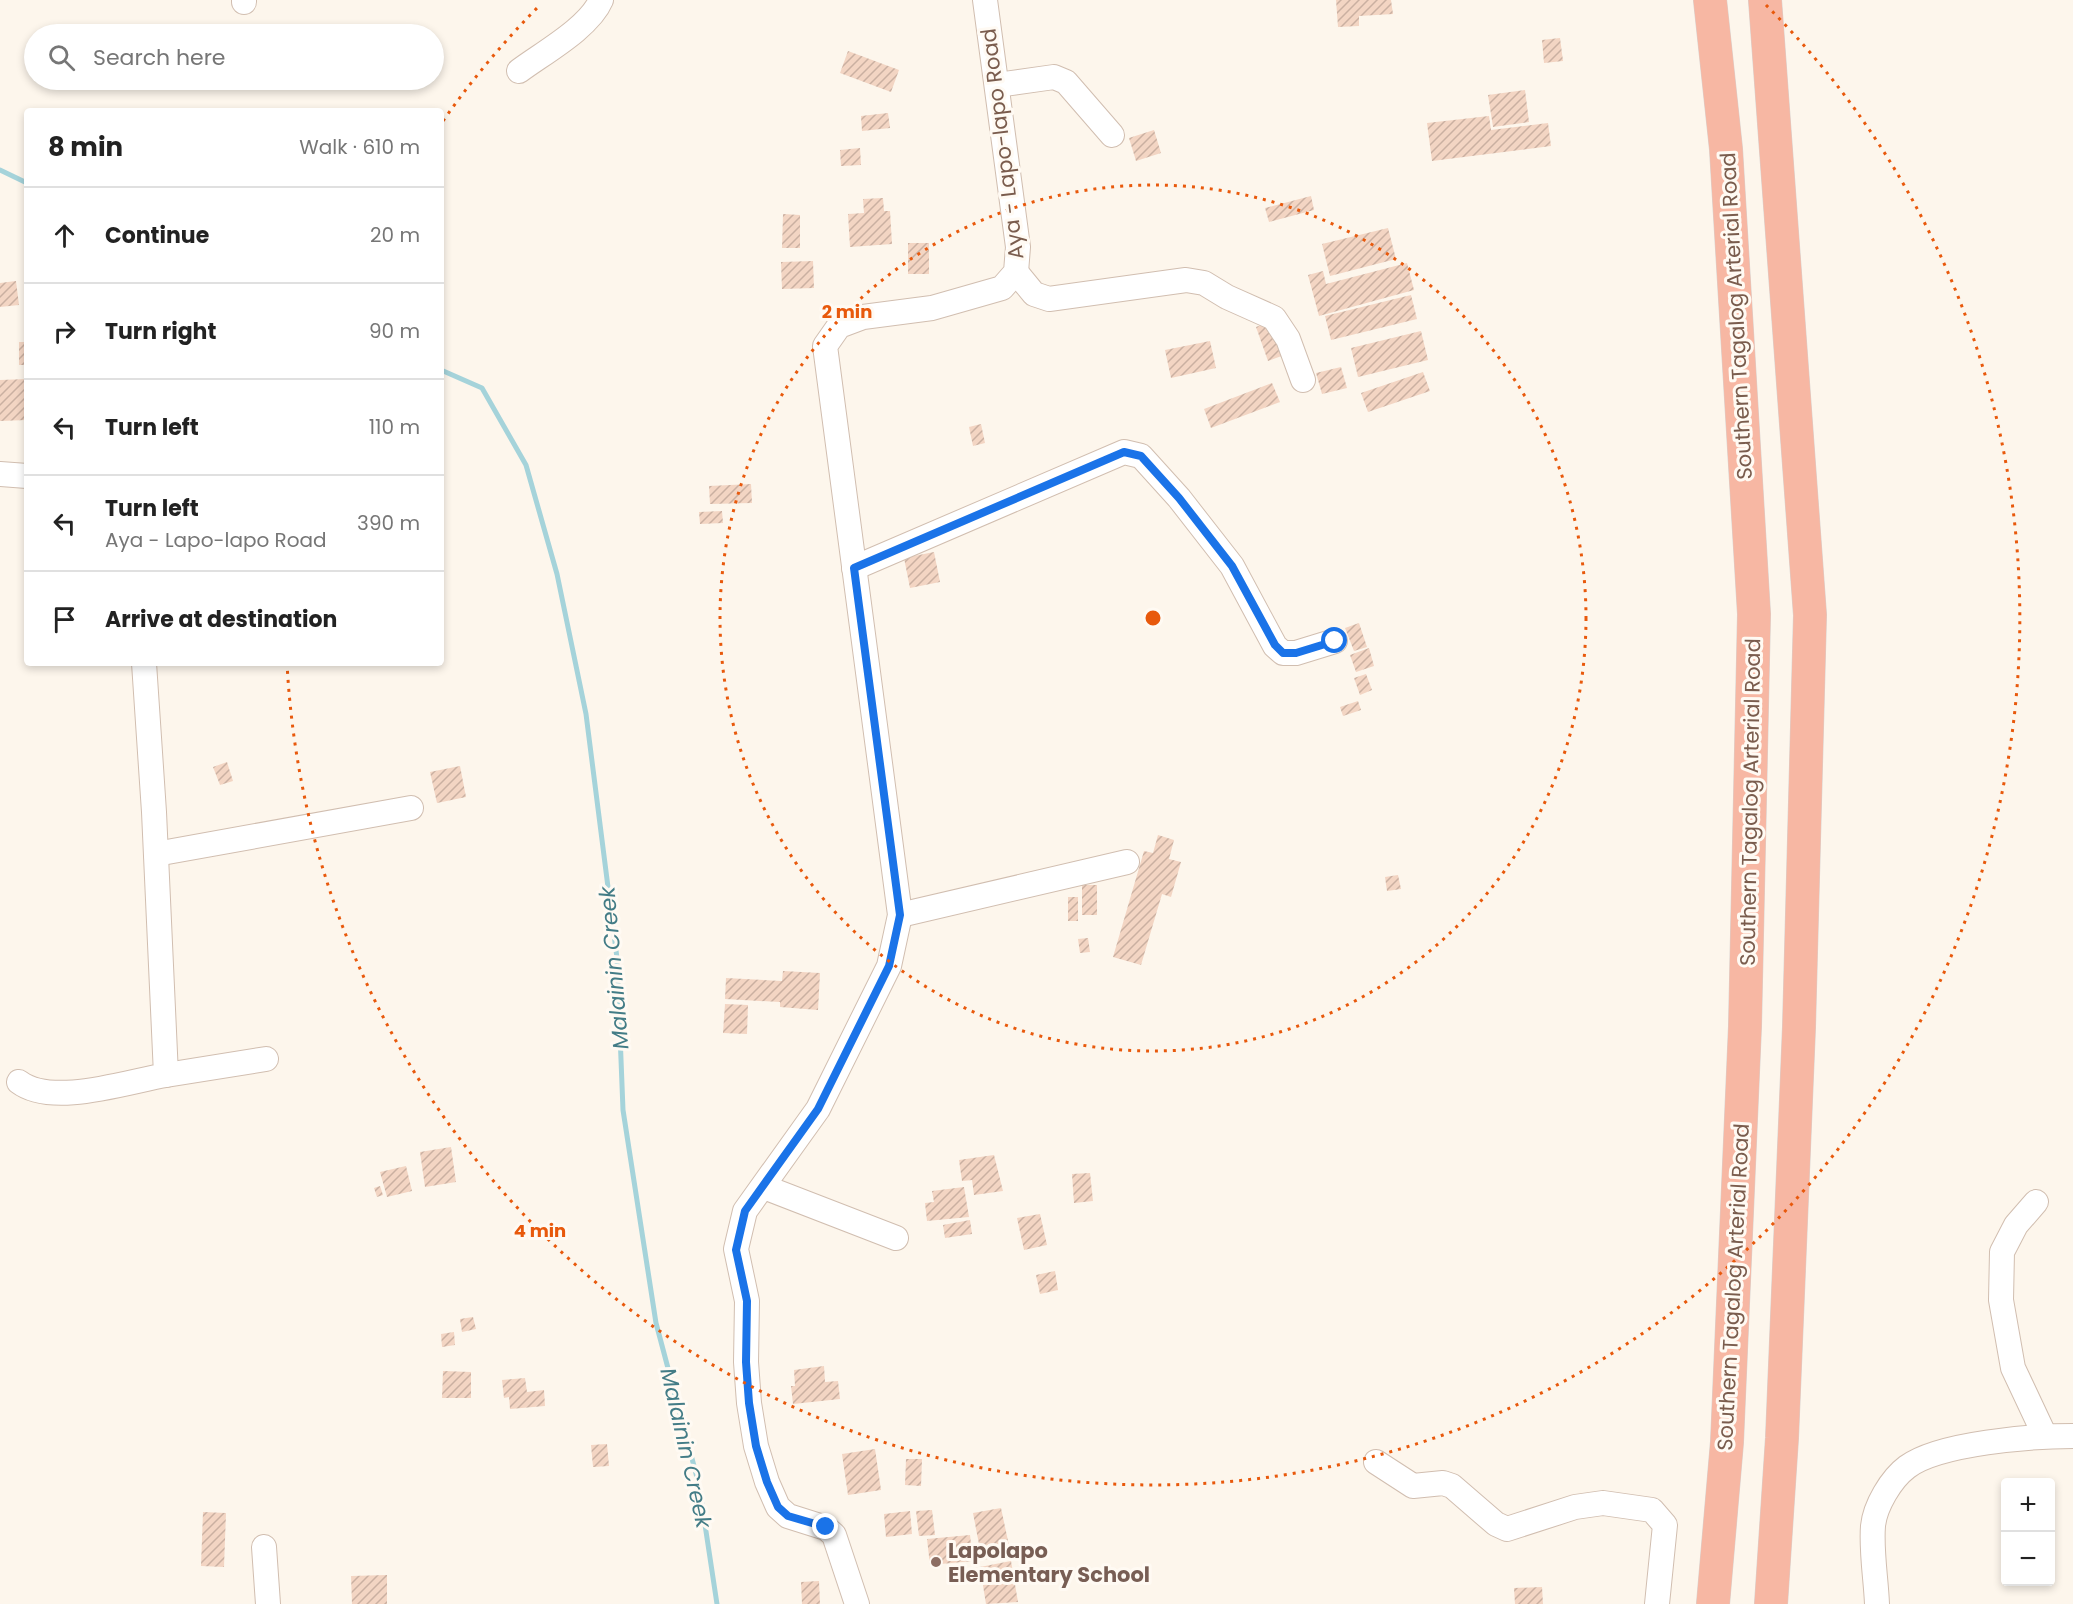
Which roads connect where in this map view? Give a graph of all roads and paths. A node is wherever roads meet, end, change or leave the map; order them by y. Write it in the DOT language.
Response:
graph roads {
  1 [pos="601,0"];
  2 [pos="985,0"];
  3 [pos="1710,0"];
  4 [pos="1765,0"];
  5 [pos="519,72"];
  6 [pos="997,85"];
  7 [pos="1112,135"];
  8 [pos="1016,272"];
  9 [pos="1303,380"];
  10 [pos="0,474"];
  11 [pos="24,476"];
  12 [pos="854,568"];
  13 [pos="1335,641"];
  14 [pos="144,666"];
  15 [pos="411,808"];
  16 [pos="156,854"];
  17 [pos="1127,862"];
  18 [pos="900,915"];
  19 [pos="266,1059"];
  20 [pos="166,1075"];
  21 [pos="19,1082"];
  22 [pos="764,1187"];
  23 [pos="2036,1202"];
  24 [pos="896,1238"];
  25 [pos="2045,1436"];
  26 [pos="2073,1436"];
  27 [pos="1376,1462"];
  28 [pos="264,1547"];
  29 [pos="268,1604"];
  30 [pos="857,1604"];
  31 [pos="1658,1604"];
  32 [pos="1713,1604"];
  33 [pos="1771,1604"];
  34 [pos="1877,1604"];
  1 -- 5 [label="street"];
  2 -- 6 [label="street, Aya - Lapo-lapo Road"];
  3 -- 32 [label="highway, Southern Tagalog Arterial Road"];
  4 -- 33 [label="highway"];
  6 -- 7 [label="street"];
  6 -- 8 [label="street, Aya - Lapo-lapo Road"];
  8 -- 9 [label="street"];
  8 -- 12 [label="street, Aya - Lapo-lapo Road"];
  10 -- 11 [label="street"];
  12 -- 13 [label="street"];
  12 -- 18 [label="street, Aya - Lapo-lapo Road"];
  14 -- 16 [label="street"];
  15 -- 16 [label="street"];
  16 -- 20 [label="street"];
  17 -- 18 [label="street"];
  18 -- 22 [label="street, Aya - Lapo-lapo Road"];
  19 -- 20 [label="street"];
  20 -- 21 [label="street"];
  22 -- 24 [label="street"];
  22 -- 30 [label="street, Aya - Lapo-lapo Road"];
  23 -- 25 [label="street"];
  25 -- 26 [label="street"];
  25 -- 34 [label="street"];
  27 -- 31 [label="street"];
  28 -- 29 [label="street"];
}
